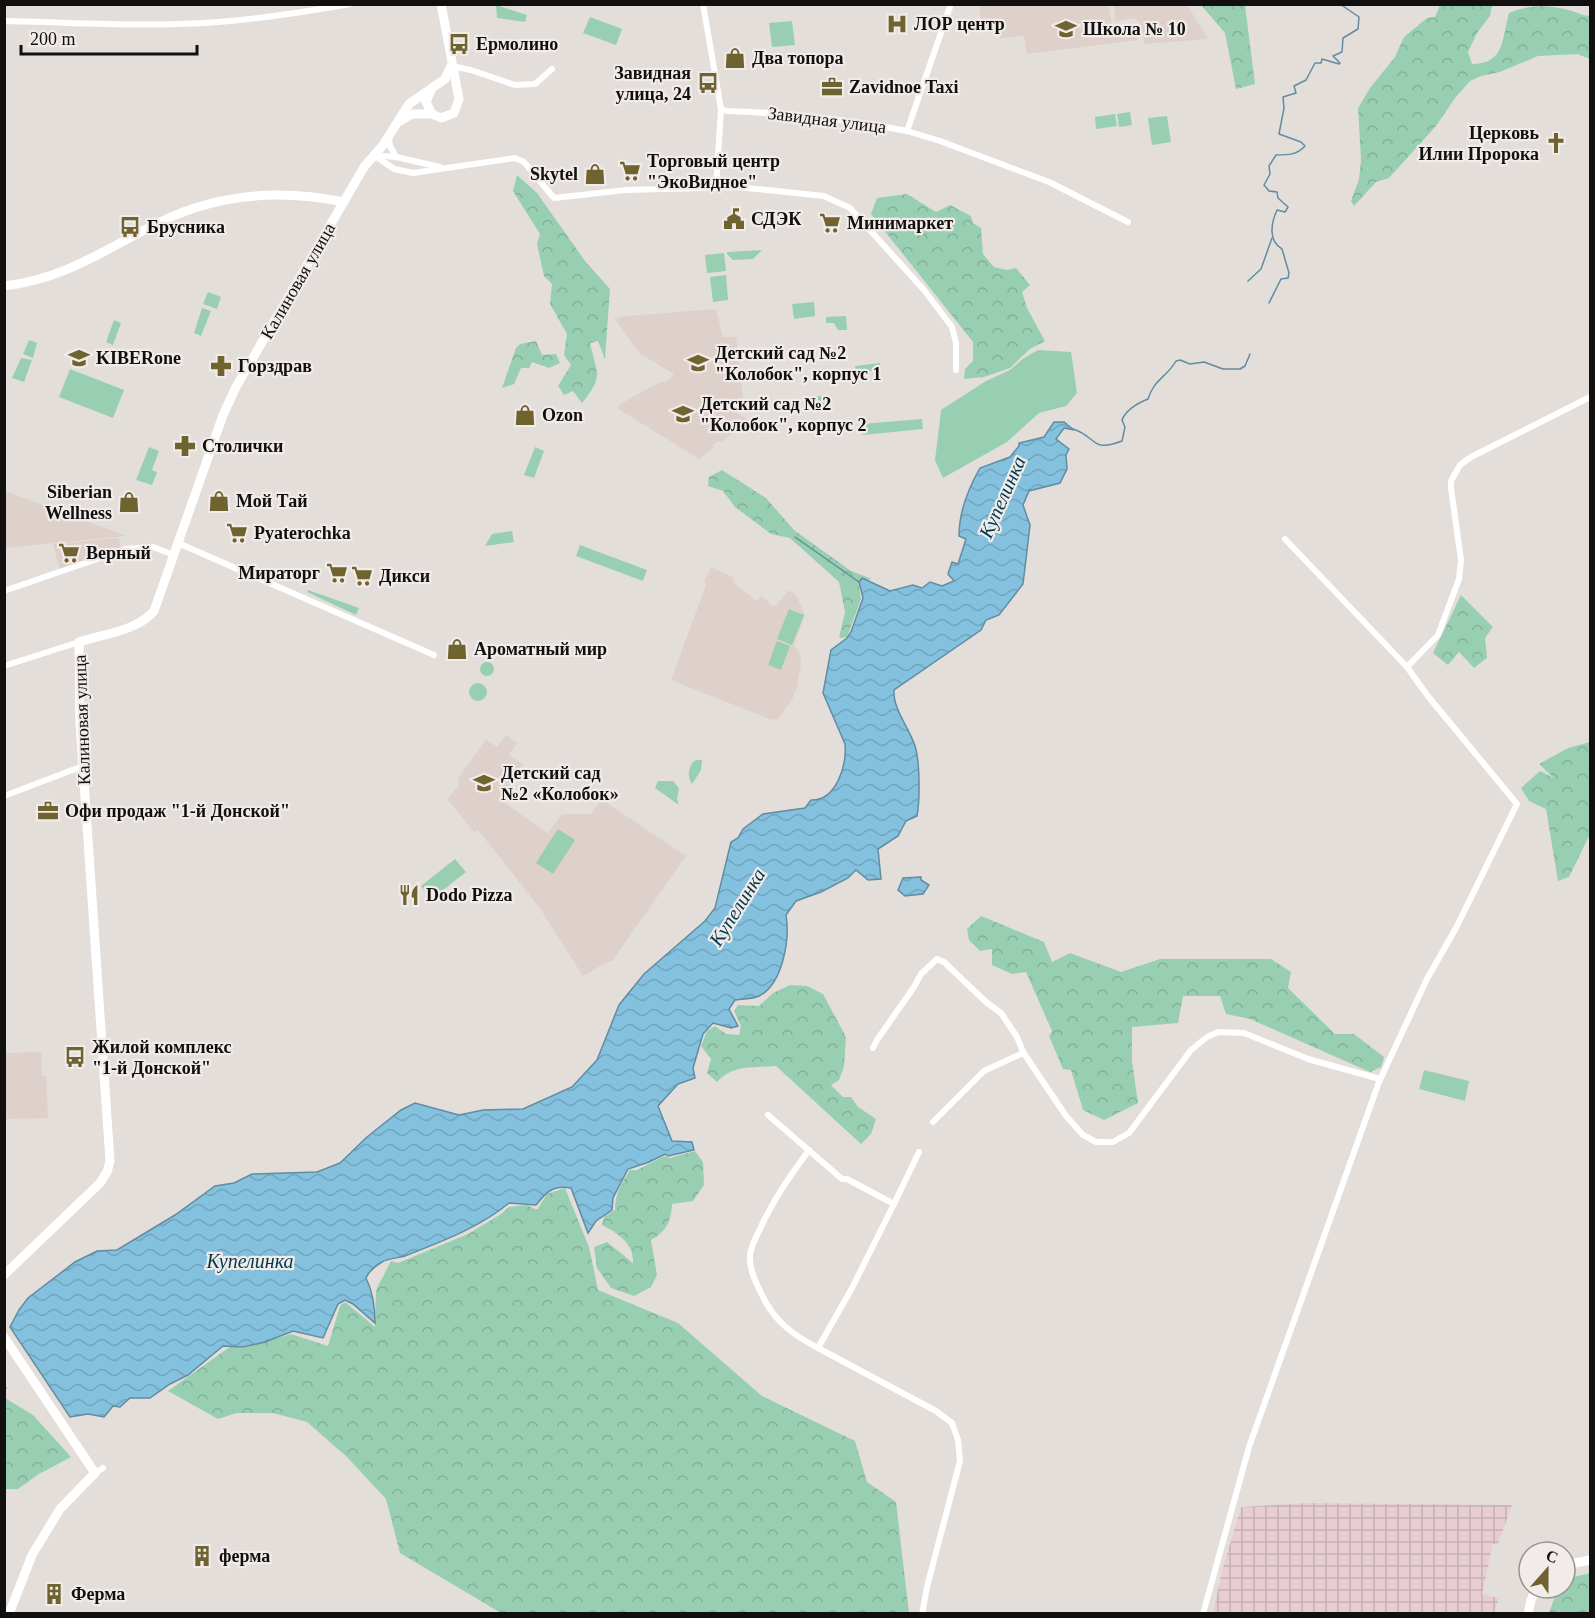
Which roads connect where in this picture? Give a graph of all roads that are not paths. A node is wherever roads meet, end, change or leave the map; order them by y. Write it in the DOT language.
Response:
graph roads {
  1 [pos="350,4"];
  2 [pos="441,4"];
  3 [pos="703,4"];
  4 [pos="951,4"];
  5 [pos="4,21"];
  6 [pos="451,66"];
  7 [pos="552,69"];
  8 [pos="433,88"];
  9 [pos="458,94"];
  10 [pos="721,109"];
  11 [pos="432,114"];
  12 [pos="396,124"];
  13 [pos="907,131"];
  14 [pos="389,135"];
  15 [pos="374,155"];
  16 [pos="396,157"];
  17 [pos="444,167"];
  18 [pos="716,188"];
  19 [pos="344,202"];
  20 [pos="1128,222"];
  21 [pos="4,286"];
  22 [pos="956,370"];
  23 [pos="1590,397"];
  24 [pos="1285,539"];
  25 [pos="178,543"];
  26 [pos="174,555"];
  27 [pos="4,591"];
  28 [pos="79,642"];
  29 [pos="434,655"];
  30 [pos="4,666"];
  31 [pos="1407,667"];
  32 [pos="83,766"];
  33 [pos="4,796"];
  34 [pos="873,1048"];
  35 [pos="1023,1053"];
  36 [pos="1380,1079"];
  37 [pos="768,1115"];
  38 [pos="933,1122"];
  39 [pos="809,1150"];
  40 [pos="919,1152"];
  41 [pos="894,1204"];
  42 [pos="4,1275"];
  43 [pos="4,1337"];
  44 [pos="818,1348"];
  45 [pos="9,1614"];
  46 [pos="922,1614"];
  47 [pos="1203,1614"];
  1 -- 5 [label="street"];
  2 -- 6 [label="street"];
  3 -- 10 [label="street"];
  4 -- 13 [label="street, Завидная улица"];
  6 -- 7 [label="street"];
  6 -- 8 [label="street, Калиновая улица"];
  6 -- 9 [label="street"];
  8 -- 9 [label="street"];
  8 -- 11 [label="street"];
  8 -- 12 [label="street, Калиновая улица"];
  9 -- 11 [label="street"];
  10 -- 13 [label="street, Завидная улица"];
  10 -- 18 [label="street"];
  11 -- 12 [label="street"];
  12 -- 14 [label="street, Калиновая улица"];
  13 -- 20 [label="street"];
  14 -- 15 [label="street, Калиновая улица"];
  14 -- 16 [label="street"];
  15 -- 16 [label="street"];
  15 -- 17 [label="street"];
  15 -- 19 [label="street, Калиновая улица"];
  16 -- 17 [label="street"];
  17 -- 18 [label="street"];
  18 -- 22 [label="street"];
  19 -- 21 [label="street"];
  19 -- 25 [label="street, Калиновая улица"];
  23 -- 31 [label="street"];
  24 -- 31 [label="street"];
  25 -- 26 [label="street, Калиновая улица"];
  25 -- 29 [label="street"];
  26 -- 27 [label="street"];
  26 -- 28 [label="street, Калиновая улица"];
  28 -- 30 [label="street"];
  28 -- 32 [label="street, Калиновая улица"];
  31 -- 36 [label="street"];
  32 -- 33 [label="street"];
  32 -- 42 [label="street, Калиновая улица"];
  34 -- 35 [label="street"];
  35 -- 36 [label="street"];
  35 -- 38 [label="street"];
  36 -- 47 [label="street"];
  37 -- 39 [label="street"];
  39 -- 41 [label="street"];
  39 -- 44 [label="street"];
  40 -- 41 [label="street"];
  41 -- 44 [label="street"];
  43 -- 45 [label="street"];
  44 -- 46 [label="street"];
}
